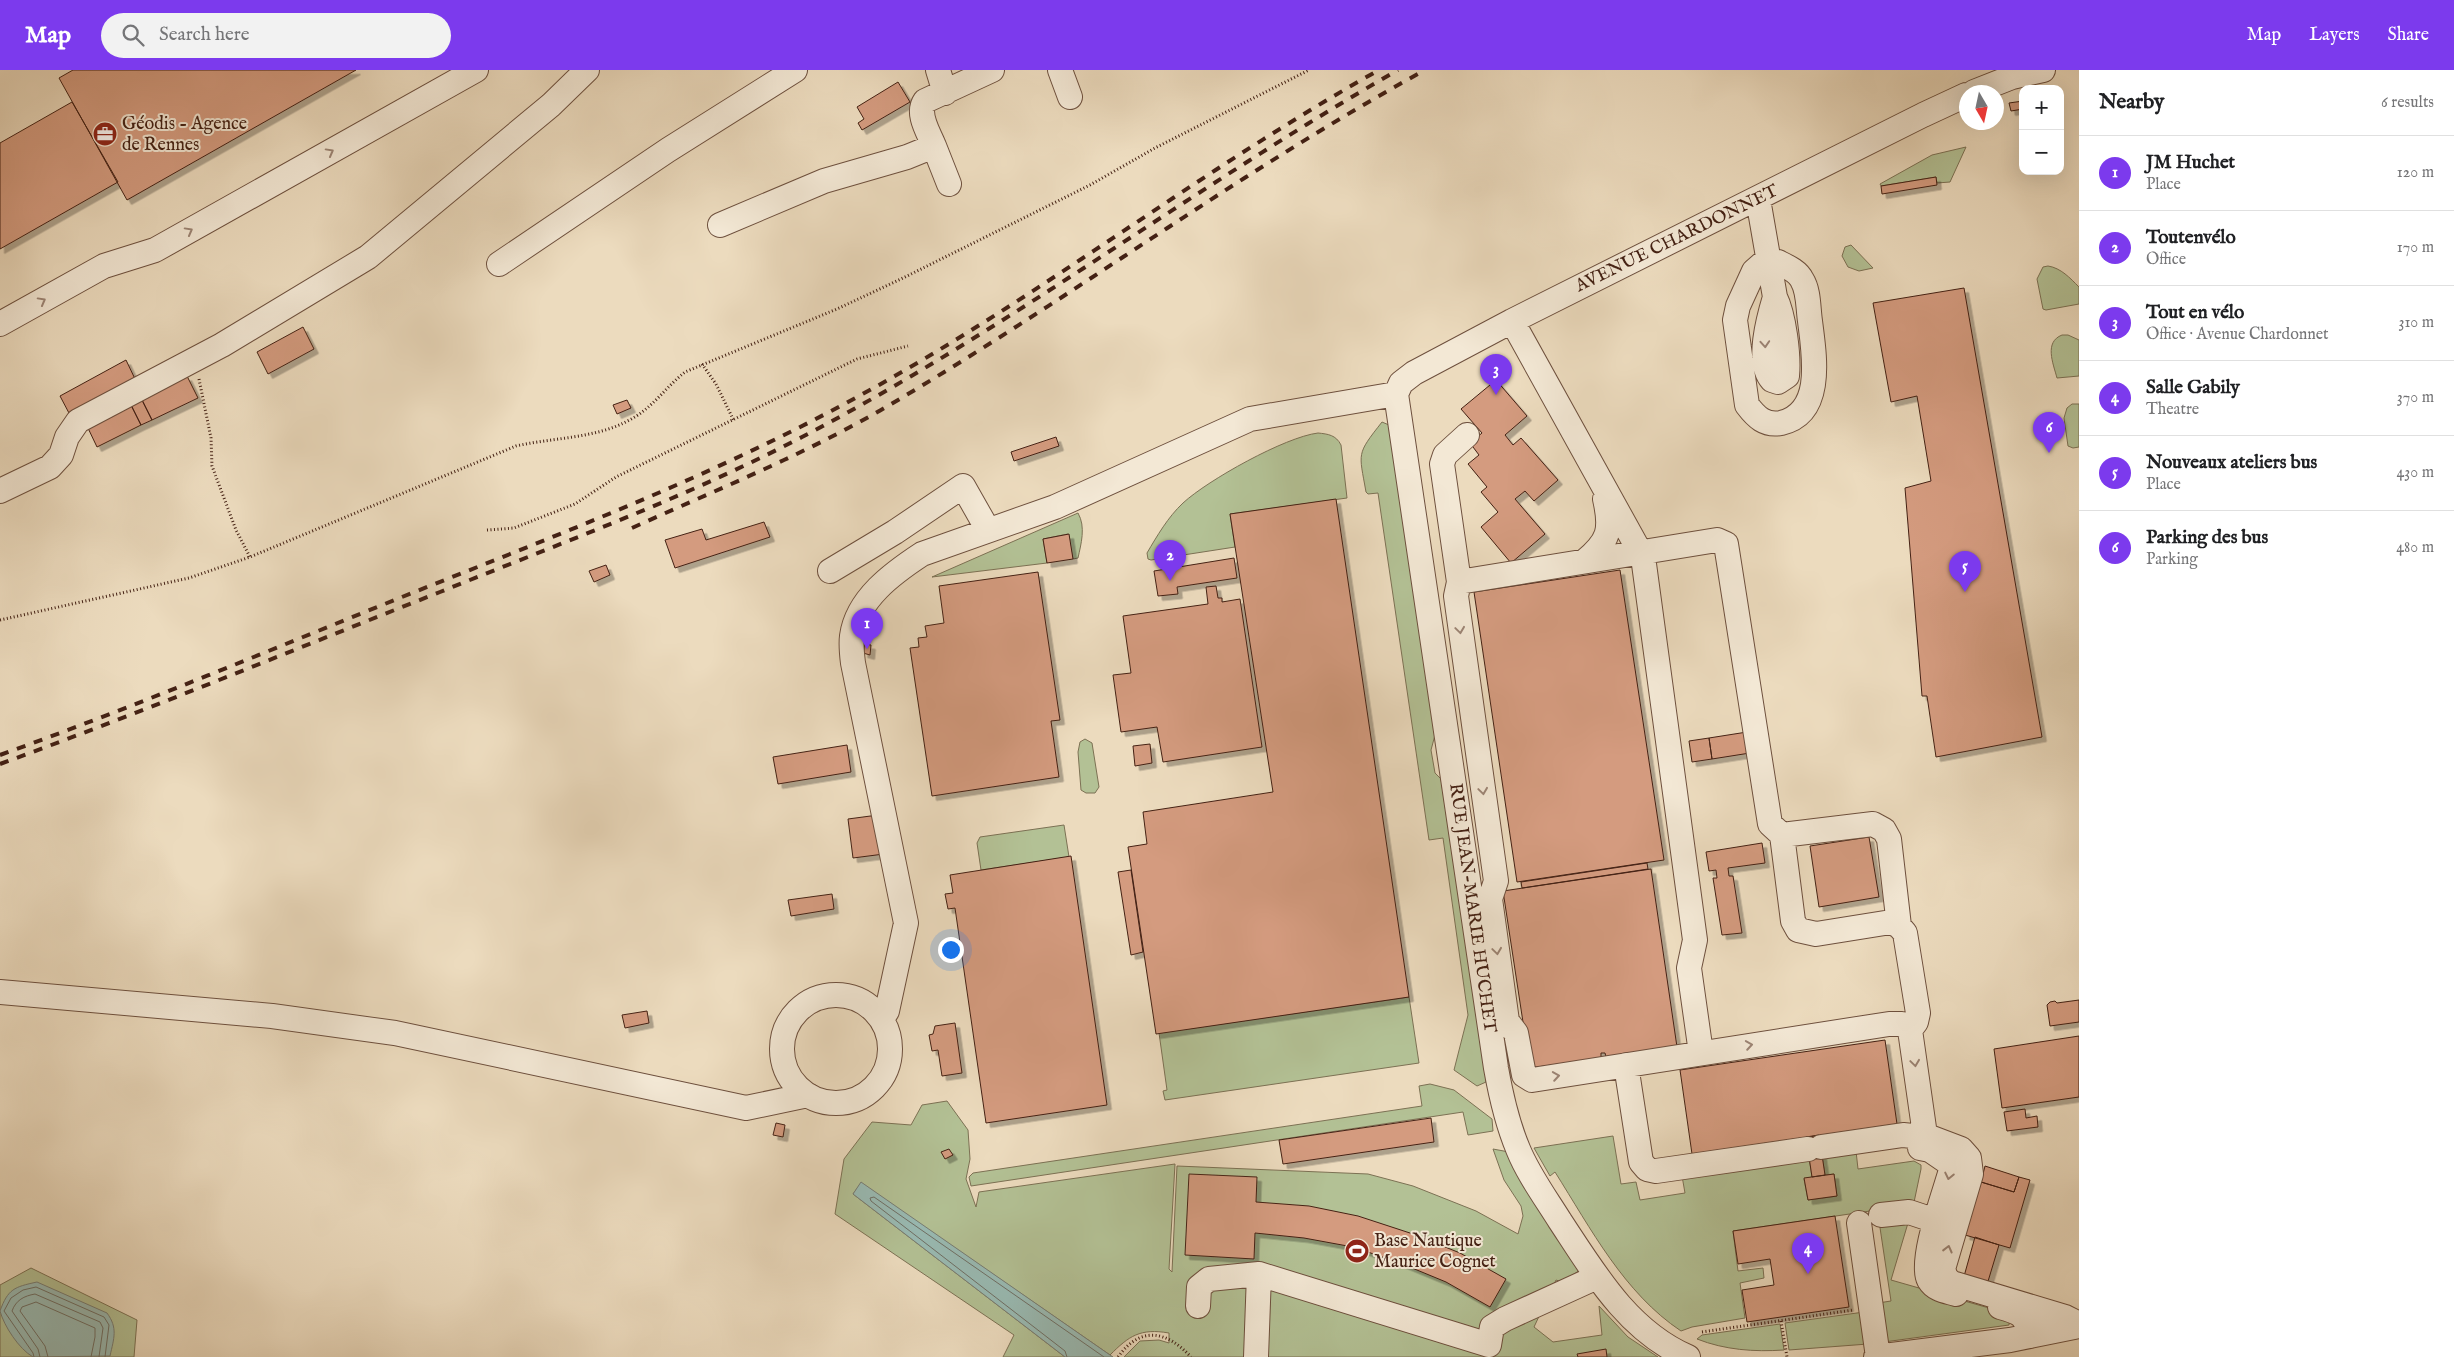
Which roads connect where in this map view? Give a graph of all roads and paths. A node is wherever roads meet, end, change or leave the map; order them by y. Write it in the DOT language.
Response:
graph roads {
  1 [pos="476,70"];
  2 [pos="587,70"];
  3 [pos="795,70"];
  4 [pos="938,70"];
  5 [pos="992,70"];
  6 [pos="1060,70"];
  7 [pos="1309,70"];
  8 [pos="2042,70"];
  9 [pos="1992,85"];
  10 [pos="945,92"];
  11 [pos="1070,97"];
  12 [pos="1959,98"];
  13 [pos="934,146"];
  14 [pos="949,184"];
  15 [pos="1758,199"];
  16 [pos="720,225"];
  17 [pos="1770,263"];
  18 [pos="499,264"];
  19 [pos="1775,297"];
  20 [pos="1512,321"];
  21 [pos="0,324"];
  22 [pos="908,346"];
  23 [pos="193,360"];
  24 [pos="702,364"];
  25 [pos="1396,394"];
  26 [pos="734,421"];
  27 [pos="1467,435"];
  28 [pos="1602,483"];
  29 [pos="0,492"];
  30 [pos="487,530"];
  31 [pos="988,530"];
  32 [pos="1640,552"];
  33 [pos="250,557"];
  34 [pos="1585,561"];
  35 [pos="830,571"];
  36 [pos="1460,582"];
  37 [pos="0,620"];
  38 [pos="1782,835"];
  39 [pos="1899,926"];
  40 [pos="0,992"];
  41 [pos="882,1019"];
  42 [pos="1910,1030"];
  43 [pos="1701,1053"];
  44 [pos="1626,1065"];
  45 [pos="808,1095"];
  46 [pos="1926,1143"];
  47 [pos="1881,1215"];
  48 [pos="1936,1222"];
  49 [pos="1859,1223"];
  50 [pos="1259,1274"];
  51 [pos="1597,1277"];
  52 [pos="1198,1306"];
  53 [pos="1871,1307"];
  54 [pos="1782,1320"];
  55 [pos="2079,1325"];
  56 [pos="1702,1332"];
  57 [pos="2030,1336"];
  58 [pos="1490,1351"];
  59 [pos="1118,1357"];
  60 [pos="1191,1357"];
  61 [pos="1256,1357"];
  62 [pos="1688,1357"];
  63 [pos="1787,1357"];
  64 [pos="1877,1357"];
  21 -- 1 [label="street, one-way"];
  2 -- 23 [label="street"];
  3 -- 18 [label="street"];
  4 -- 10 [label="street"];
  5 -- 10 [label="street"];
  6 -- 11 [label="street"];
  7 -- 24 [label="path"];
  8 -- 9 [label="street"];
  10 -- 13 [label="street"];
  12 -- 15 [label="street, AVENUE CHARDONNET"];
  13 -- 14 [label="street"];
  13 -- 16 [label="street"];
  15 -- 17 [label="street"];
  15 -- 20 [label="street, AVENUE CHARDONNET"];
  17 -- 17 [label="street"];
  17 -- 19 [label="street"];
  20 -- 25 [label="street, AVENUE CHARDONNET"];
  20 -- 28 [label="street"];
  22 -- 26 [label="path"];
  23 -- 29 [label="street"];
  23 -- 33 [label="path"];
  24 -- 26 [label="path"];
  24 -- 33 [label="path"];
  25 -- 31 [label="street"];
  25 -- 51 [label="street, RUE JEAN-MARIE HUCHET"];
  26 -- 30 [label="path"];
  27 -- 36 [label="street"];
  28 -- 32 [label="street"];
  28 -- 34 [label="street"];
  31 -- 35 [label="street"];
  31 -- 41 [label="street"];
  32 -- 34 [label="street"];
  32 -- 38 [label="street"];
  32 -- 43 [label="street"];
  33 -- 37 [label="path"];
  34 -- 36 [label="street"];
  36 -- 44 [label="street, one-way"];
  38 -- 39 [label="street"];
  38 -- 39 [label="street"];
  39 -- 42 [label="street"];
  40 -- 45 [label="street"];
  41 -- 45 [label="street"];
  41 -- 45 [label="street"];
  43 -- 42 [label="street, one-way"];
  42 -- 46 [label="street, one-way"];
  43 -- 44 [label="street"];
  44 -- 46 [label="street"];
  46 -- 48 [label="street, one-way"];
  55 -- 46 [label="street, one-way"];
  47 -- 48 [label="street"];
  48 -- 57 [label="street"];
  49 -- 53 [label="street"];
  50 -- 52 [label="street"];
  50 -- 58 [label="street"];
  50 -- 61 [label="street"];
  51 -- 58 [label="street"];
  51 -- 62 [label="street, RUE JEAN-MARIE HUCHET"];
  53 -- 54 [label="path"];
  53 -- 64 [label="street"];
  54 -- 56 [label="path"];
  54 -- 63 [label="path"];
  55 -- 57 [label="street"];
  57 -- 64 [label="street"];
  59 -- 60 [label="path"];
}
